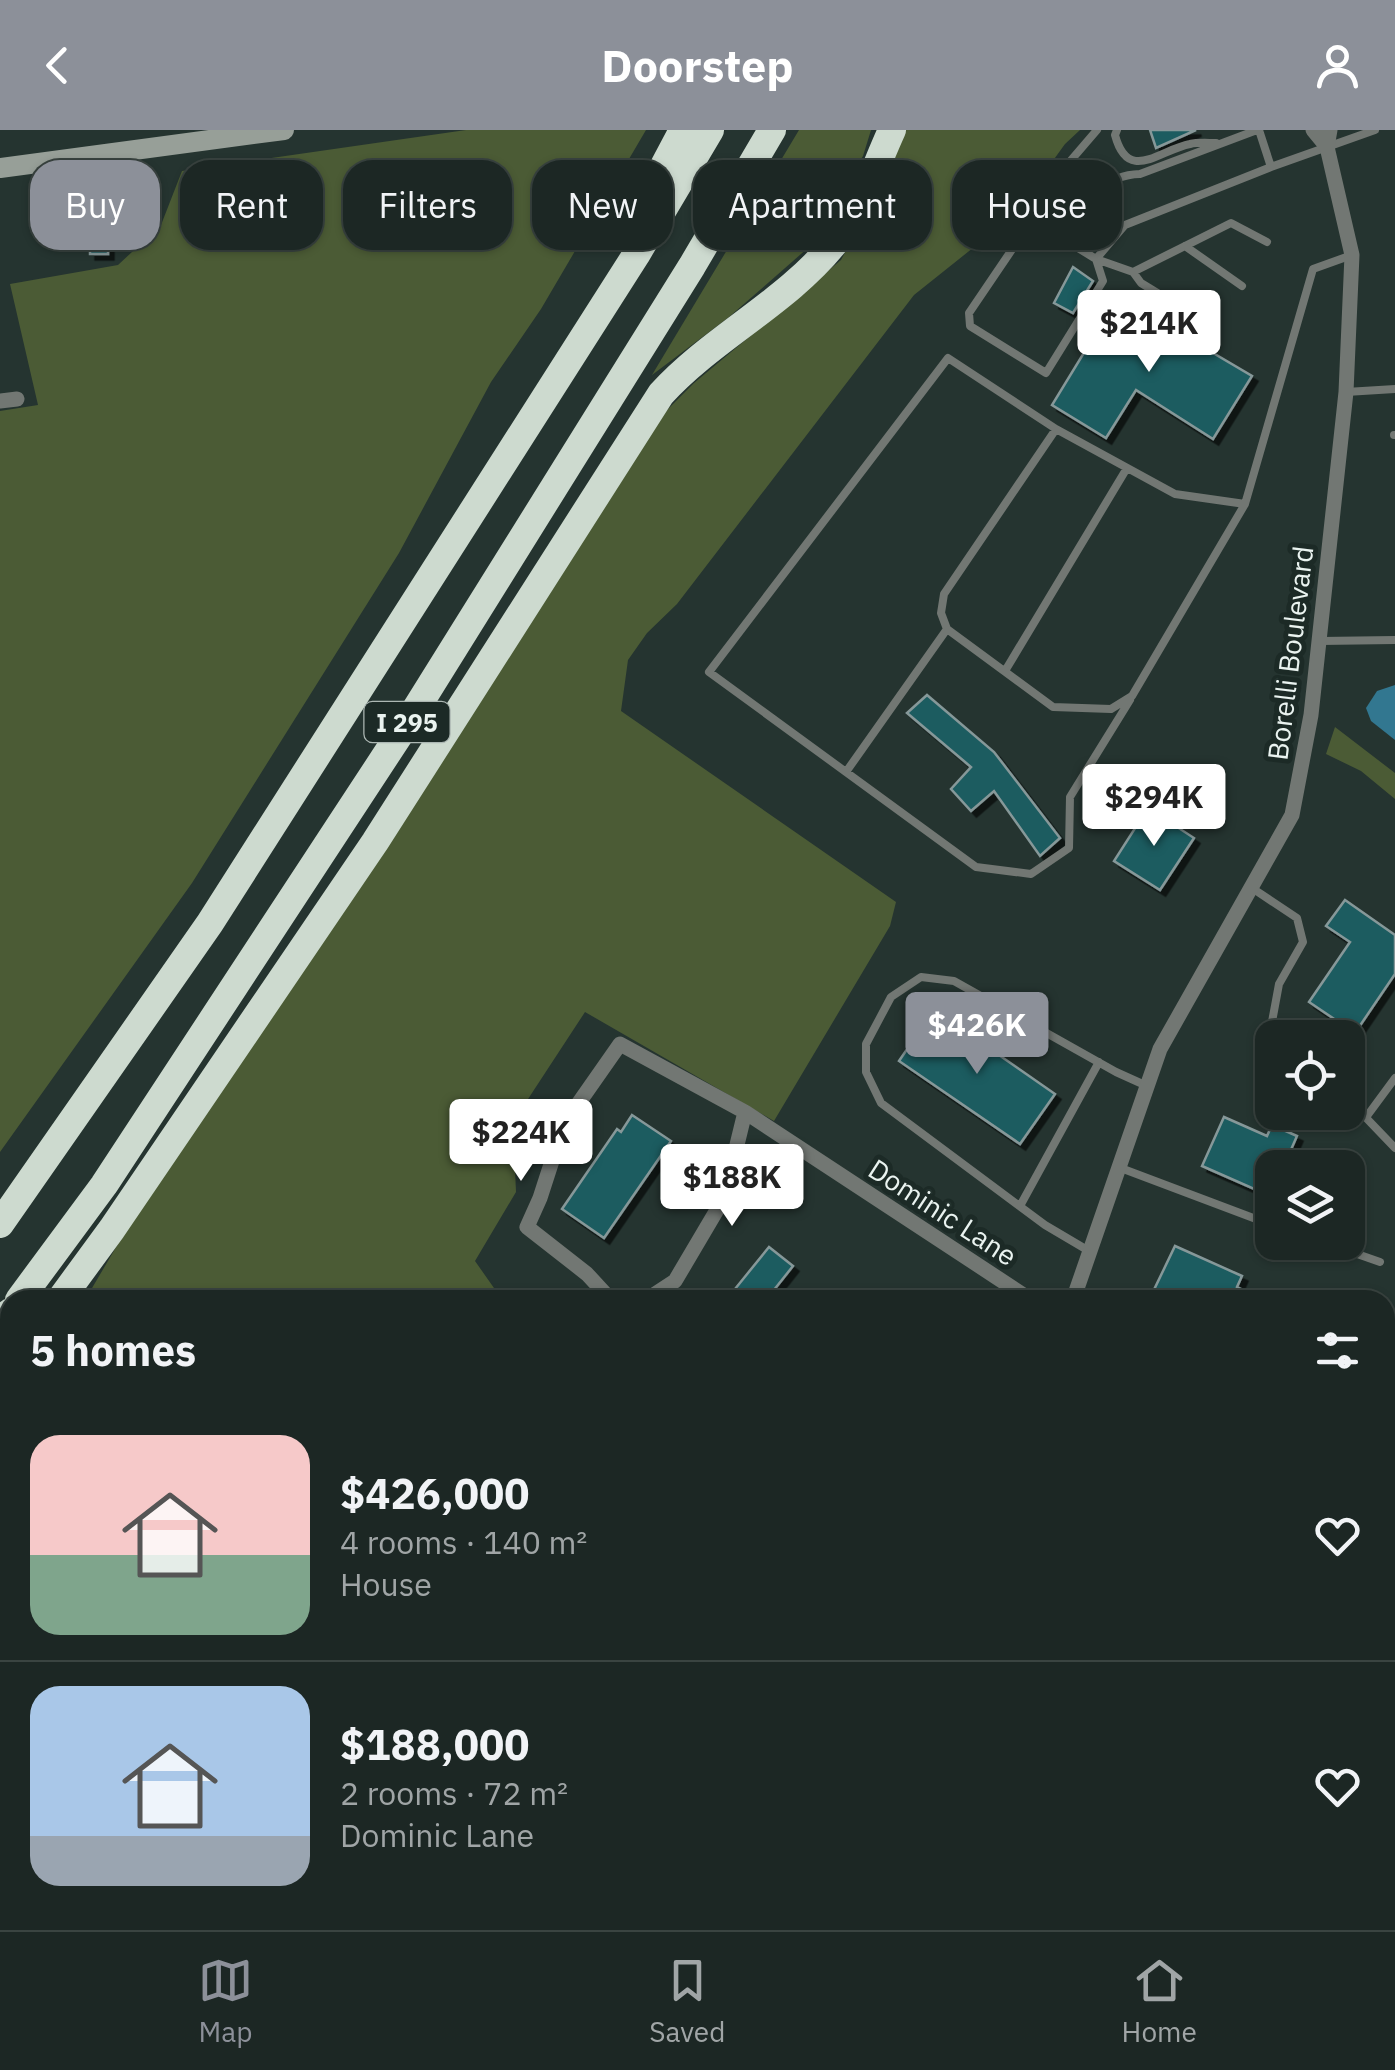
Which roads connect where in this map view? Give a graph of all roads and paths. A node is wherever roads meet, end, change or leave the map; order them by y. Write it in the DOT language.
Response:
graph roads {
  1 [pos="284,130"];
  2 [pos="683,130"];
  3 [pos="710,130"];
  4 [pos="772,130"];
  5 [pos="892,130"];
  6 [pos="1097,130"];
  7 [pos="1117,130"];
  8 [pos="1258,130"];
  9 [pos="1313,130"];
  10 [pos="1330,130"];
  11 [pos="1375,130"];
  12 [pos="237,133"];
  13 [pos="210,135"];
  14 [pos="1222,143"];
  15 [pos="1327,147"];
  16 [pos="1073,160"];
  17 [pos="1271,167"];
  18 [pos="0,168"];
  19 [pos="1122,174"];
  20 [pos="1267,242"];
  21 [pos="1185,246"];
  22 [pos="1008,250"];
  23 [pos="1082,250"];
  24 [pos="1352,255"];
  25 [pos="1096,259"];
  26 [pos="1133,272"];
  27 [pos="1242,286"];
  28 [pos="1212,327"];
  29 [pos="1395,390"];
  30 [pos="1346,392"];
  31 [pos="17,399"];
  32 [pos="0,401"];
  33 [pos="1056,429"];
  34 [pos="1127,468"];
  35 [pos="1245,504"];
  36 [pos="948,630"];
  37 [pos="1395,640"];
  38 [pos="1320,641"];
  39 [pos="1005,671"];
  40 [pos="1132,696"];
  41 [pos="846,772"];
  42 [pos="1252,888"];
  43 [pos="210,923"];
  44 [pos="1272,1020"];
  45 [pos="1099,1062"];
  46 [pos="1395,1078"];
  47 [pos="1147,1086"];
  48 [pos="745,1112"];
  49 [pos="1367,1116"];
  50 [pos="1395,1148"];
  51 [pos="1118,1166"];
  52 [pos="1020,1206"];
  53 [pos="1255,1218"];
  54 [pos="0,1224"];
  55 [pos="112,1229"];
  56 [pos="1089,1251"];
  57 [pos="1365,1257"];
  58 [pos="1380,1262"];
  59 [pos="26,1290"];
  60 [pos="67,1290"];
  61 [pos="81,1290"];
  62 [pos="603,1290"];
  63 [pos="661,1290"];
  64 [pos="1017,1290"];
  65 [pos="1077,1290"];
  1 -- 12 [label="main road"];
  2 -- 43 [label="highway"];
  3 -- 43 [label="highway, I 295"];
  4 -- 59 [label="highway, I 295"];
  5 -- 55 [label="highway"];
  6 -- 16 [label="lane"];
  7 -- 14 [label="lane"];
  8 -- 14 [label="lane"];
  8 -- 17 [label="lane"];
  9 -- 15 [label="street, Borelli Boulevard"];
  10 -- 15 [label="street, Borelli Boulevard"];
  11 -- 15 [label="lane"];
  12 -- 13 [label="main road"];
  13 -- 18 [label="main road"];
  14 -- 19 [label="lane"];
  15 -- 17 [label="lane"];
  15 -- 24 [label="street, Borelli Boulevard"];
  17 -- 25 [label="lane"];
  20 -- 21 [label="lane"];
  21 -- 26 [label="lane"];
  21 -- 27 [label="lane"];
  22 -- 25 [label="lane"];
  23 -- 25 [label="lane"];
  24 -- 30 [label="street, Borelli Boulevard"];
  24 -- 35 [label="lane"];
  25 -- 26 [label="lane"];
  26 -- 28 [label="lane"];
  29 -- 30 [label="lane"];
  30 -- 38 [label="street, Borelli Boulevard"];
  31 -- 32 [label="street"];
  33 -- 34 [label="lane"];
  33 -- 36 [label="lane"];
  33 -- 41 [label="lane"];
  34 -- 35 [label="lane"];
  34 -- 39 [label="lane"];
  35 -- 40 [label="lane"];
  36 -- 39 [label="lane"];
  36 -- 41 [label="lane"];
  37 -- 38 [label="lane"];
  38 -- 42 [label="street, Borelli Boulevard"];
  39 -- 40 [label="lane"];
  40 -- 41 [label="lane"];
  42 -- 44 [label="lane"];
  42 -- 47 [label="street, Borelli Boulevard"];
  43 -- 54 [label="highway, I 295"];
  45 -- 47 [label="lane"];
  45 -- 52 [label="lane"];
  45 -- 52 [label="lane"];
  46 -- 49 [label="lane"];
  47 -- 51 [label="street, Borelli Boulevard"];
  48 -- 62 [label="street, Dominic Lane"];
  48 -- 63 [label="street"];
  48 -- 64 [label="street, Dominic Lane"];
  49 -- 50 [label="lane"];
  51 -- 53 [label="lane"];
  51 -- 56 [label="street, Borelli Boulevard"];
  52 -- 56 [label="lane"];
  55 -- 60 [label="highway"];
  55 -- 61 [label="highway"];
  56 -- 65 [label="street, Borelli Boulevard"];
  57 -- 58 [label="lane"];
}
